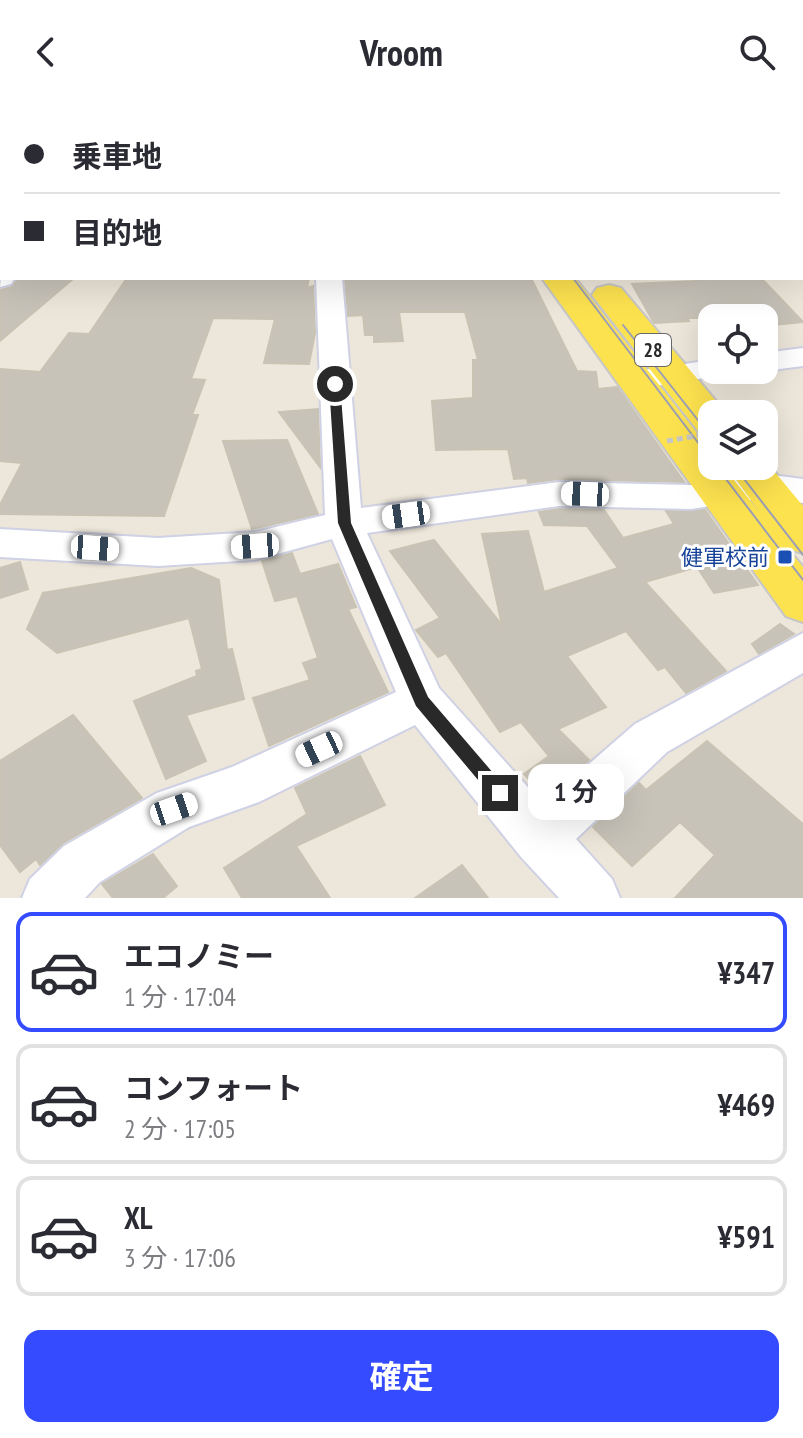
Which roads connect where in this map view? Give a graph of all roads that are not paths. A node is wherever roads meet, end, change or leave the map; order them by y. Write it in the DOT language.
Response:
graph roads {
  1 [pos="329,280"];
  2 [pos="560,280"];
  3 [pos="596,280"];
  4 [pos="803,357"];
  5 [pos="778,360"];
  6 [pos="698,371"];
  7 [pos="655,377"];
  8 [pos="698,411"];
  9 [pos="758,484"];
  10 [pos="344,523"];
  11 [pos="803,537"];
  12 [pos="0,543"];
  13 [pos="803,603"];
  14 [pos="803,650"];
  15 [pos="422,701"];
  16 [pos="539,840"];
  17 [pos="49,898"];
  18 [pos="593,898"];
  1 -- 10 [label="street"];
  2 -- 7 [label="main road, 28"];
  3 -- 7 [label="main road, 28"];
  4 -- 5 [label="street"];
  6 -- 7 [label="street"];
  7 -- 8 [label="main road, 28"];
  7 -- 9 [label="main road, 28"];
  9 -- 10 [label="street"];
  9 -- 11 [label="main road, 28"];
  9 -- 13 [label="main road, 28"];
  10 -- 12 [label="street"];
  10 -- 15 [label="street"];
  14 -- 16 [label="street"];
  15 -- 16 [label="street"];
  15 -- 17 [label="street"];
  16 -- 18 [label="street"];
}
